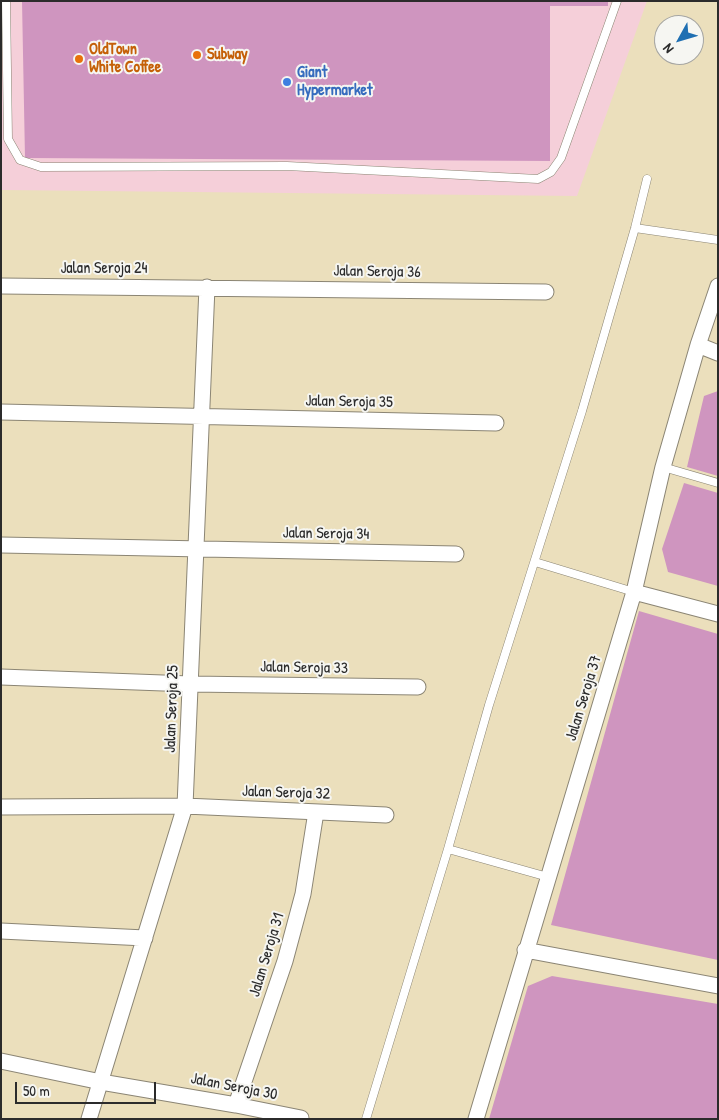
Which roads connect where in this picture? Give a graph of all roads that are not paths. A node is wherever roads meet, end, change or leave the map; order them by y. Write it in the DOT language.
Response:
graph roads {
  1 [pos="6,1"];
  2 [pos="617,1"];
  3 [pos="647,179"];
  4 [pos="636,228"];
  5 [pos="718,240"];
  6 [pos="1,286"];
  7 [pos="718,286"];
  8 [pos="207,287"];
  9 [pos="546,292"];
  10 [pos="698,345"];
  11 [pos="718,352"];
  12 [pos="1,412"];
  13 [pos="201,416"];
  14 [pos="496,423"];
  15 [pos="663,467"];
  16 [pos="718,483"];
  17 [pos="1,545"];
  18 [pos="196,549"];
  19 [pos="456,554"];
  20 [pos="535,562"];
  21 [pos="634,592"];
  22 [pos="718,614"];
  23 [pos="1,677"];
  24 [pos="190,684"];
  25 [pos="418,687"];
  26 [pos="185,806"];
  27 [pos="1,807"];
  28 [pos="316,812"];
  29 [pos="386,814"];
  30 [pos="448,849"];
  31 [pos="548,877"];
  32 [pos="1,931"];
  33 [pos="145,938"];
  34 [pos="525,950"];
  35 [pos="718,986"];
  36 [pos="1,1060"];
  37 [pos="100,1082"];
  38 [pos="236,1104"];
  39 [pos="301,1118"];
  40 [pos="89,1119"];
  41 [pos="366,1119"];
  42 [pos="476,1119"];
  1 -- 2 [label="lane"];
  3 -- 4 [label="lane"];
  4 -- 5 [label="lane"];
  4 -- 20 [label="lane"];
  6 -- 8 [label="street, Jalan Seroja 24"];
  7 -- 10 [label="street, Jalan Seroja 37"];
  8 -- 9 [label="street, Jalan Seroja 36"];
  8 -- 13 [label="street, Jalan Seroja 25"];
  10 -- 11 [label="street"];
  10 -- 15 [label="street, Jalan Seroja 37"];
  12 -- 13 [label="street, Jalan Seroja 35"];
  13 -- 14 [label="street, Jalan Seroja 35"];
  13 -- 18 [label="street, Jalan Seroja 25"];
  15 -- 16 [label="lane"];
  15 -- 21 [label="street, Jalan Seroja 37"];
  17 -- 18 [label="street, Jalan Seroja 34"];
  18 -- 19 [label="street, Jalan Seroja 34"];
  18 -- 24 [label="street, Jalan Seroja 25"];
  20 -- 21 [label="lane"];
  20 -- 30 [label="lane"];
  21 -- 22 [label="street"];
  21 -- 31 [label="street, Jalan Seroja 37"];
  23 -- 24 [label="street, Jalan Seroja 33"];
  24 -- 25 [label="street, Jalan Seroja 33"];
  24 -- 26 [label="street, Jalan Seroja 25"];
  26 -- 27 [label="street, Jalan Seroja 32"];
  26 -- 28 [label="street, Jalan Seroja 32"];
  26 -- 33 [label="street, Jalan Seroja 25"];
  28 -- 29 [label="street, Jalan Seroja 32"];
  28 -- 38 [label="street, Jalan Seroja 31"];
  30 -- 31 [label="lane"];
  30 -- 41 [label="lane"];
  31 -- 34 [label="street, Jalan Seroja 37"];
  32 -- 33 [label="street"];
  33 -- 37 [label="street, Jalan Seroja 25"];
  34 -- 35 [label="street"];
  34 -- 42 [label="street, Jalan Seroja 37"];
  36 -- 37 [label="street, Jalan Seroja 30"];
  37 -- 38 [label="street, Jalan Seroja 30"];
  37 -- 40 [label="street, Jalan Seroja 25"];
  38 -- 39 [label="street, Jalan Seroja 30"];
}
